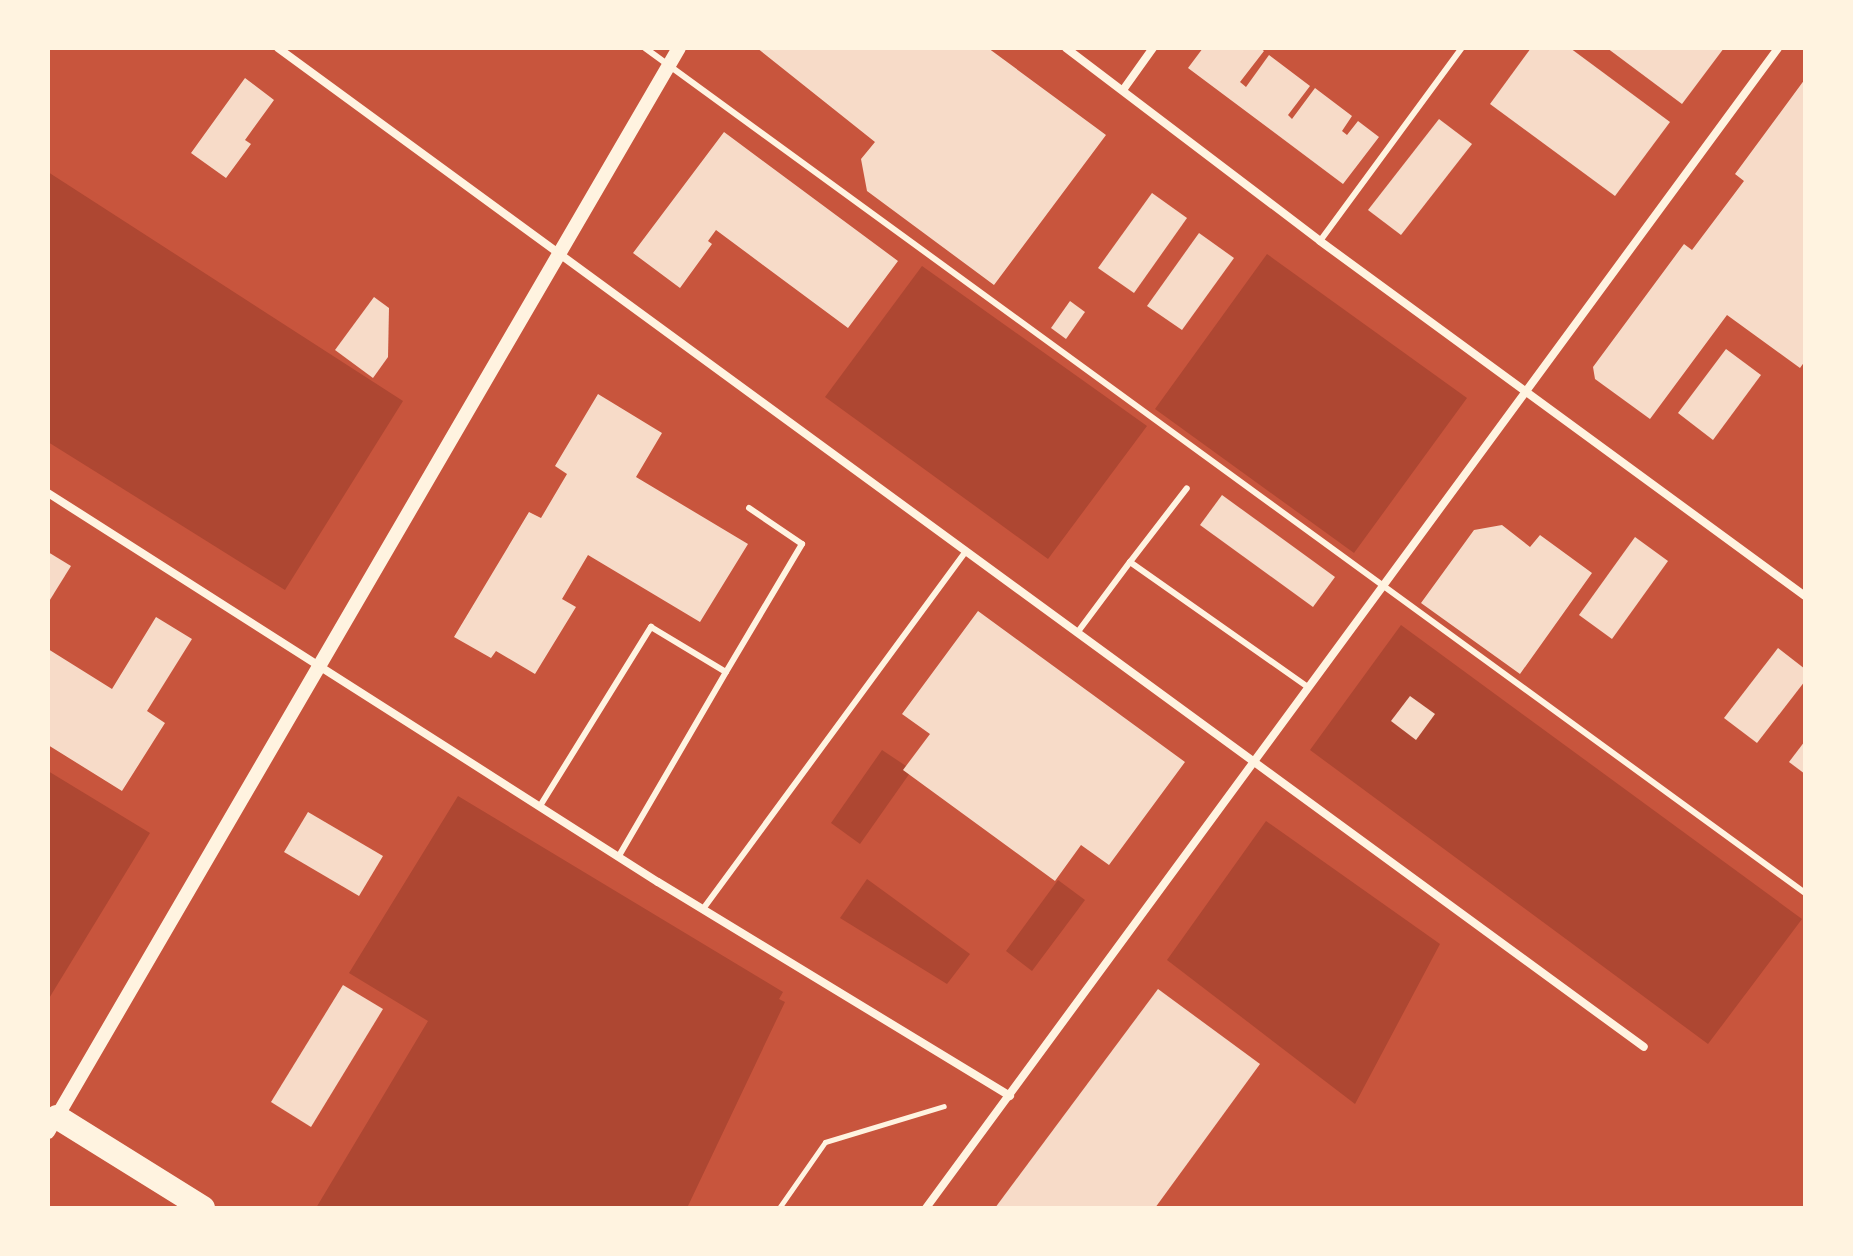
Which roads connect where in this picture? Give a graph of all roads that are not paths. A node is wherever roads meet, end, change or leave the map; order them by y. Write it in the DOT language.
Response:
graph roads {
  1 [pos="278,48"];
  2 [pos="645,48"];
  3 [pos="679,48"];
  4 [pos="1066,48"];
  5 [pos="1153,48"];
  6 [pos="1462,48"];
  7 [pos="1778,48"];
  8 [pos="669,65"];
  9 [pos="1123,90"];
  10 [pos="1320,241"];
  11 [pos="558,253"];
  12 [pos="1526,391"];
  13 [pos="1187,488"];
  14 [pos="48,493"];
  15 [pos="749,508"];
  16 [pos="966,551"];
  17 [pos="1130,562"];
  18 [pos="1384,584"];
  19 [pos="1805,596"];
  20 [pos="1077,633"];
  21 [pos="320,666"];
  22 [pos="726,672"];
  23 [pos="1308,687"];
  24 [pos="1253,761"];
  25 [pos="540,806"];
  26 [pos="619,856"];
  27 [pos="1805,893"];
  28 [pos="703,909"];
  29 [pos="1644,1047"];
  30 [pos="1010,1096"];
  31 [pos="51,1120"];
  32 [pos="203,1208"];
  33 [pos="926,1208"];
  1 -- 11 [label="street"];
  2 -- 8 [label="lane"];
  3 -- 8 [label="street"];
  4 -- 9 [label="street"];
  5 -- 9 [label="street"];
  6 -- 10 [label="lane"];
  7 -- 12 [label="street"];
  8 -- 11 [label="street"];
  8 -- 18 [label="lane"];
  9 -- 10 [label="street"];
  10 -- 12 [label="street"];
  11 -- 16 [label="street"];
  11 -- 21 [label="street"];
  12 -- 18 [label="street"];
  12 -- 19 [label="street"];
  13 -- 17 [label="lane"];
  14 -- 21 [label="street"];
  15 -- 22 [label="lane"];
  16 -- 20 [label="street"];
  16 -- 28 [label="lane"];
  17 -- 20 [label="lane"];
  17 -- 23 [label="lane"];
  18 -- 23 [label="street"];
  18 -- 27 [label="lane"];
  20 -- 24 [label="street"];
  21 -- 25 [label="street"];
  21 -- 31 [label="street"];
  22 -- 25 [label="lane"];
  22 -- 26 [label="lane"];
  23 -- 24 [label="street"];
  24 -- 29 [label="street"];
  24 -- 30 [label="street"];
  25 -- 26 [label="street"];
  26 -- 28 [label="street"];
  28 -- 30 [label="street"];
  30 -- 33 [label="street"];
  31 -- 32 [label="highway"];
}
